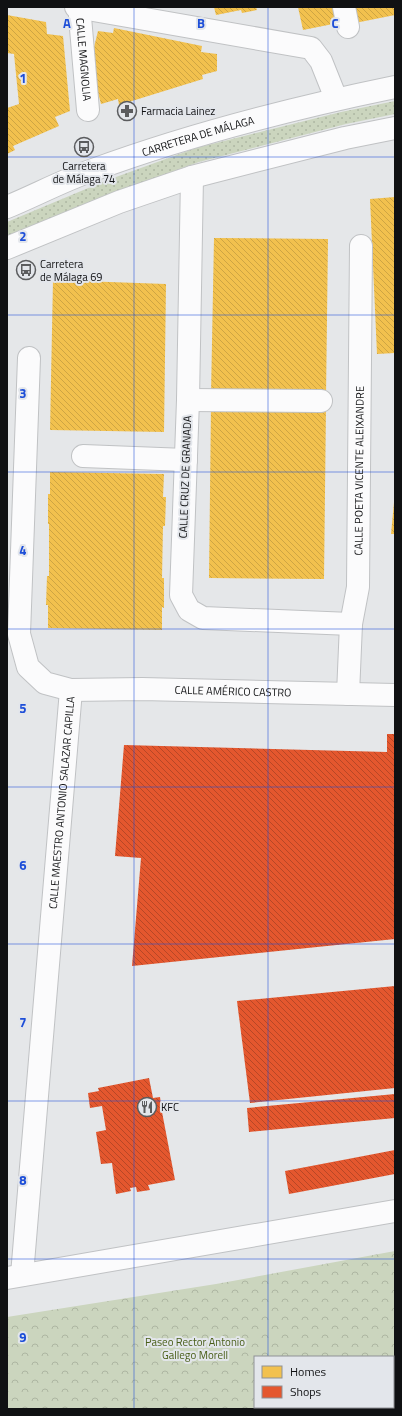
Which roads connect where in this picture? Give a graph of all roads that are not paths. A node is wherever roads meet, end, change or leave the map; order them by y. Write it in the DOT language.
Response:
graph roads {
  1 [pos="79,8"];
  2 [pos="151,14"];
  3 [pos="395,87"];
  4 [pos="335,99"];
  5 [pos="88,110"];
  6 [pos="395,128"];
  7 [pos="192,177"];
  8 [pos="7,207"];
  9 [pos="361,246"];
  10 [pos="7,248"];
  11 [pos="29,358"];
  12 [pos="188,400"];
  13 [pos="321,401"];
  14 [pos="83,456"];
  15 [pos="186,460"];
  16 [pos="351,624"];
  17 [pos="71,690"];
  18 [pos="348,694"];
  19 [pos="395,695"];
  20 [pos="395,1211"];
  21 [pos="14,1277"];
  1 -- 2 [label="street"];
  1 -- 5 [label="street, CALLE MAGNOLIA"];
  2 -- 4 [label="street"];
  3 -- 4 [label="street, CARRETERA DE MÁLAGA"];
  4 -- 8 [label="street, CARRETERA DE MÁLAGA"];
  6 -- 7 [label="street"];
  7 -- 10 [label="street"];
  7 -- 12 [label="street, CALLE CRUZ DE GRANADA"];
  9 -- 16 [label="street, CALLE POETA VICENTE ALEIXANDRE"];
  11 -- 17 [label="street, CALLE MAESTRO ANTONIO SALAZAR CAPILLA"];
  12 -- 13 [label="street"];
  12 -- 15 [label="street, CALLE CRUZ DE GRANADA"];
  14 -- 15 [label="street"];
  15 -- 16 [label="street, CALLE CRUZ DE GRANADA"];
  16 -- 18 [label="street, CALLE POETA VICENTE ALEIXANDRE"];
  17 -- 18 [label="street, CALLE AMÉRICO CASTRO"];
  17 -- 21 [label="street, CALLE MAESTRO ANTONIO SALAZAR CAPILLA"];
  18 -- 19 [label="street, CALLE AMÉRICO CASTRO"];
  20 -- 21 [label="street"];
}
